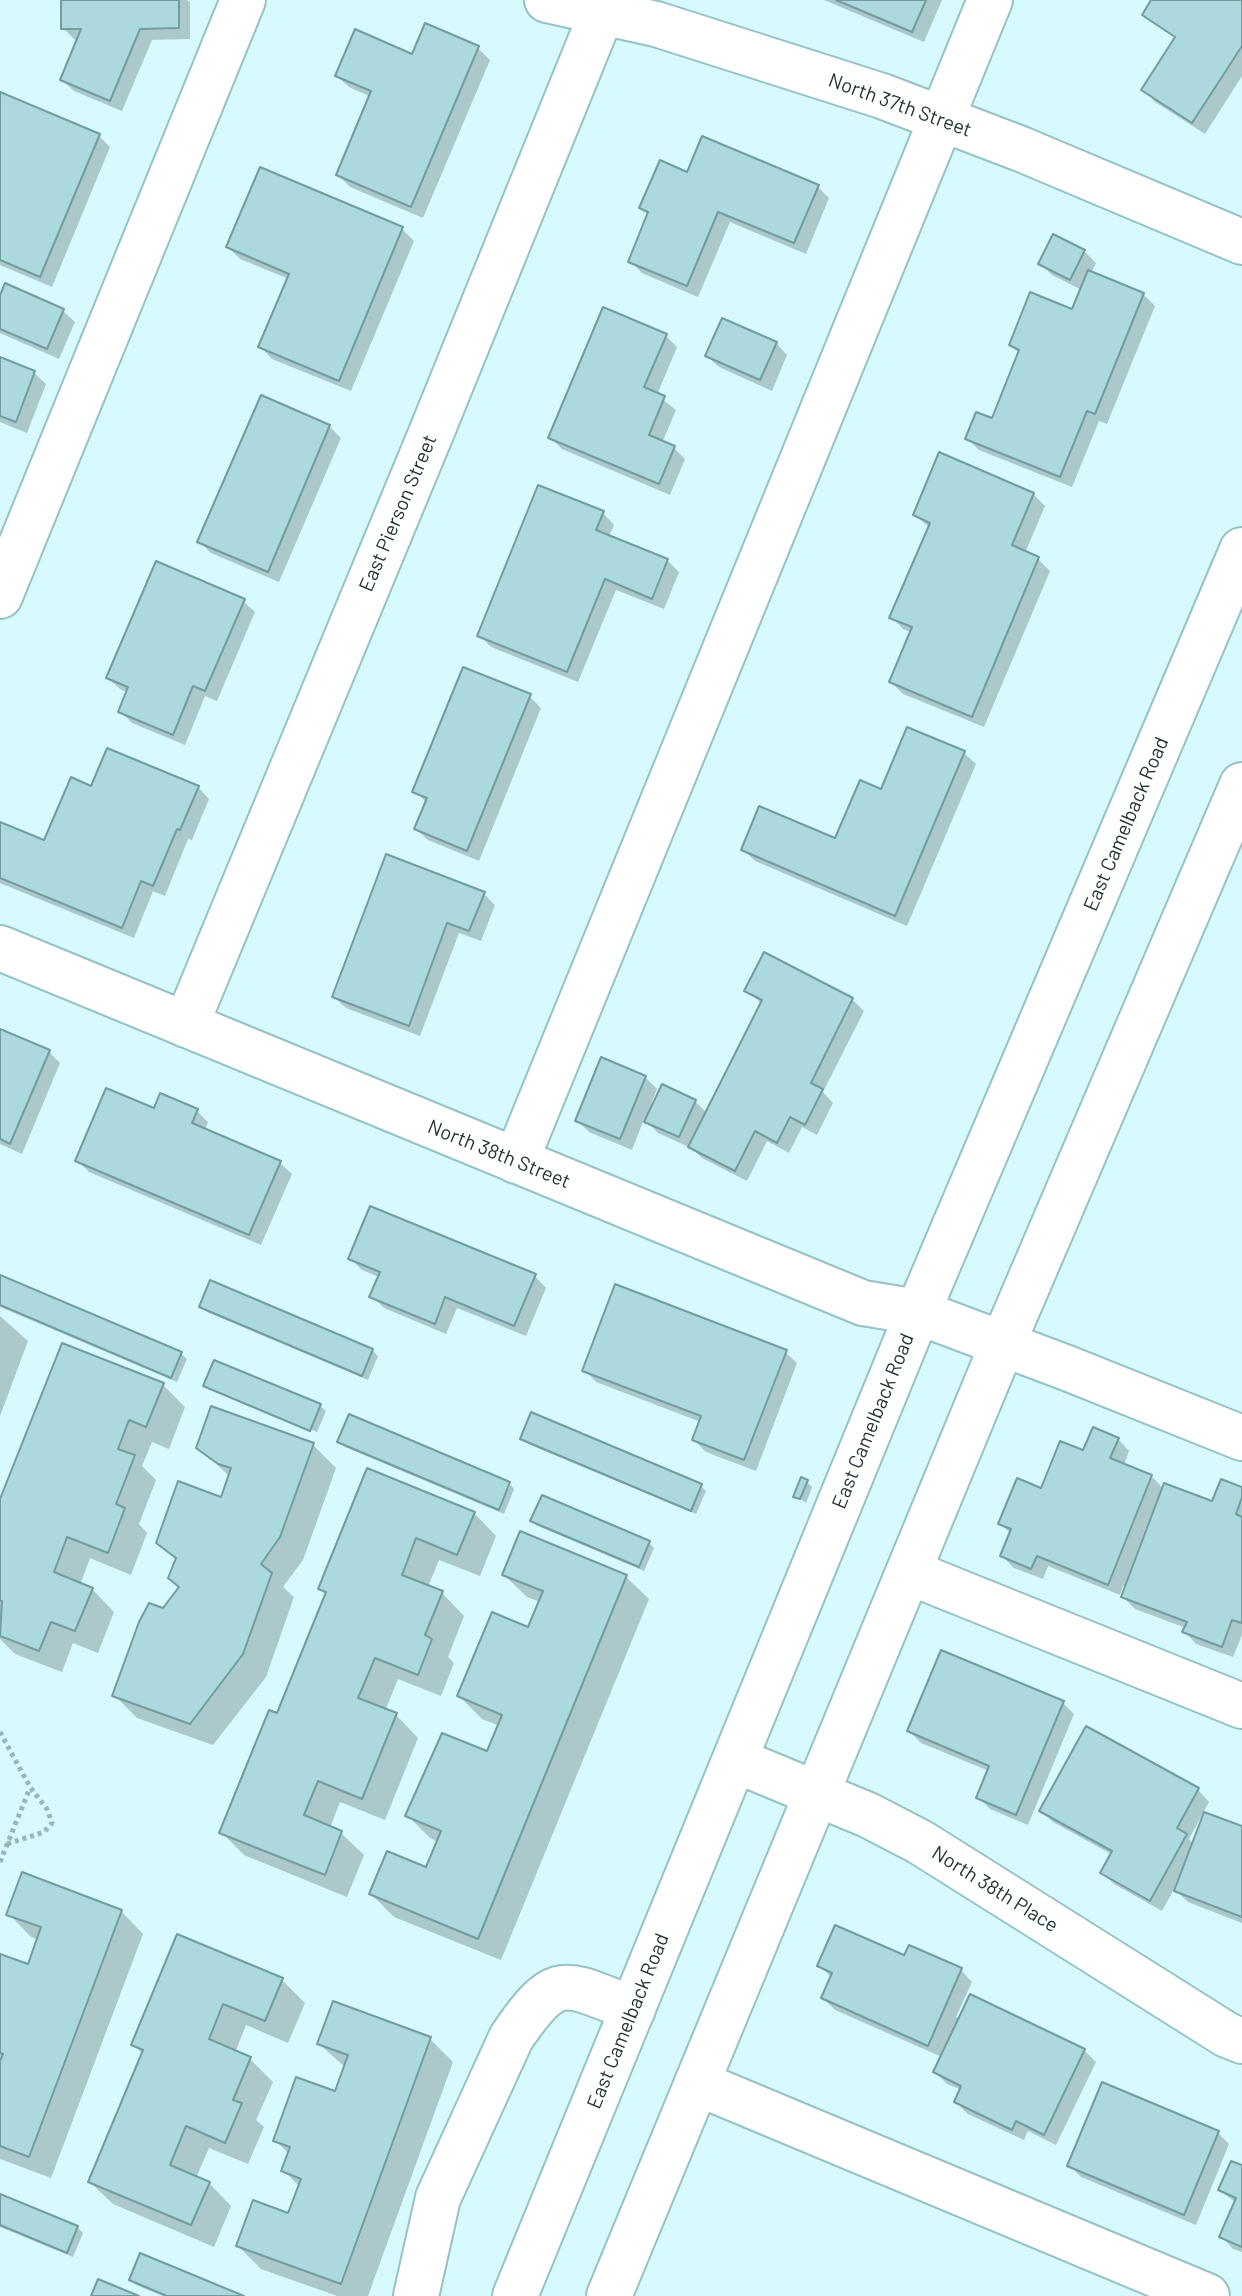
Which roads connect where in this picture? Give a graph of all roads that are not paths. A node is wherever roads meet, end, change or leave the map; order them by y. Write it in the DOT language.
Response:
graph roads {
  1 [pos="243,0"];
  2 [pos="547,0"];
  3 [pos="990,0"];
  4 [pos="605,6"];
  5 [pos="940,118"];
  6 [pos="1242,242"];
  7 [pos="1242,550"];
  8 [pos="0,596"];
  9 [pos="1242,785"];
  10 [pos="0,948"];
  11 [pos="186,1025"];
  12 [pos="516,1161"];
  13 [pos="918,1312"];
  14 [pos="1003,1343"];
  15 [pos="1242,1438"];
  16 [pos="909,1572"];
  17 [pos="1242,1706"];
  18 [pos="735,1760"];
  19 [pos="818,1794"];
  20 [pos="633,2009"];
  21 [pos="1242,2041"];
  22 [pos="697,2083"];
  23 [pos="416,2296"];
  24 [pos="515,2296"];
  25 [pos="609,2296"];
  26 [pos="1207,2296"];
  1 -- 8 [label="street"];
  2 -- 4 [label="street, North 37th Street"];
  3 -- 5 [label="street"];
  4 -- 5 [label="street, North 37th Street"];
  4 -- 11 [label="street, East Pierson Street"];
  5 -- 6 [label="street, North 37th Street"];
  5 -- 12 [label="street"];
  7 -- 13 [label="street, East Camelback Road"];
  9 -- 14 [label="street"];
  10 -- 11 [label="street, North 38th Street"];
  11 -- 12 [label="street, North 38th Street"];
  12 -- 13 [label="street, North 38th Street"];
  13 -- 14 [label="street, North 38th Street"];
  13 -- 18 [label="street, East Camelback Road"];
  14 -- 15 [label="street"];
  14 -- 16 [label="street"];
  16 -- 17 [label="street"];
  16 -- 19 [label="street"];
  18 -- 19 [label="street, North 38th Place"];
  18 -- 20 [label="street, East Camelback Road"];
  19 -- 21 [label="street, North 38th Place"];
  19 -- 22 [label="street"];
  20 -- 23 [label="street"];
  20 -- 24 [label="street, East Camelback Road"];
  22 -- 25 [label="street"];
  22 -- 26 [label="street"];
}
